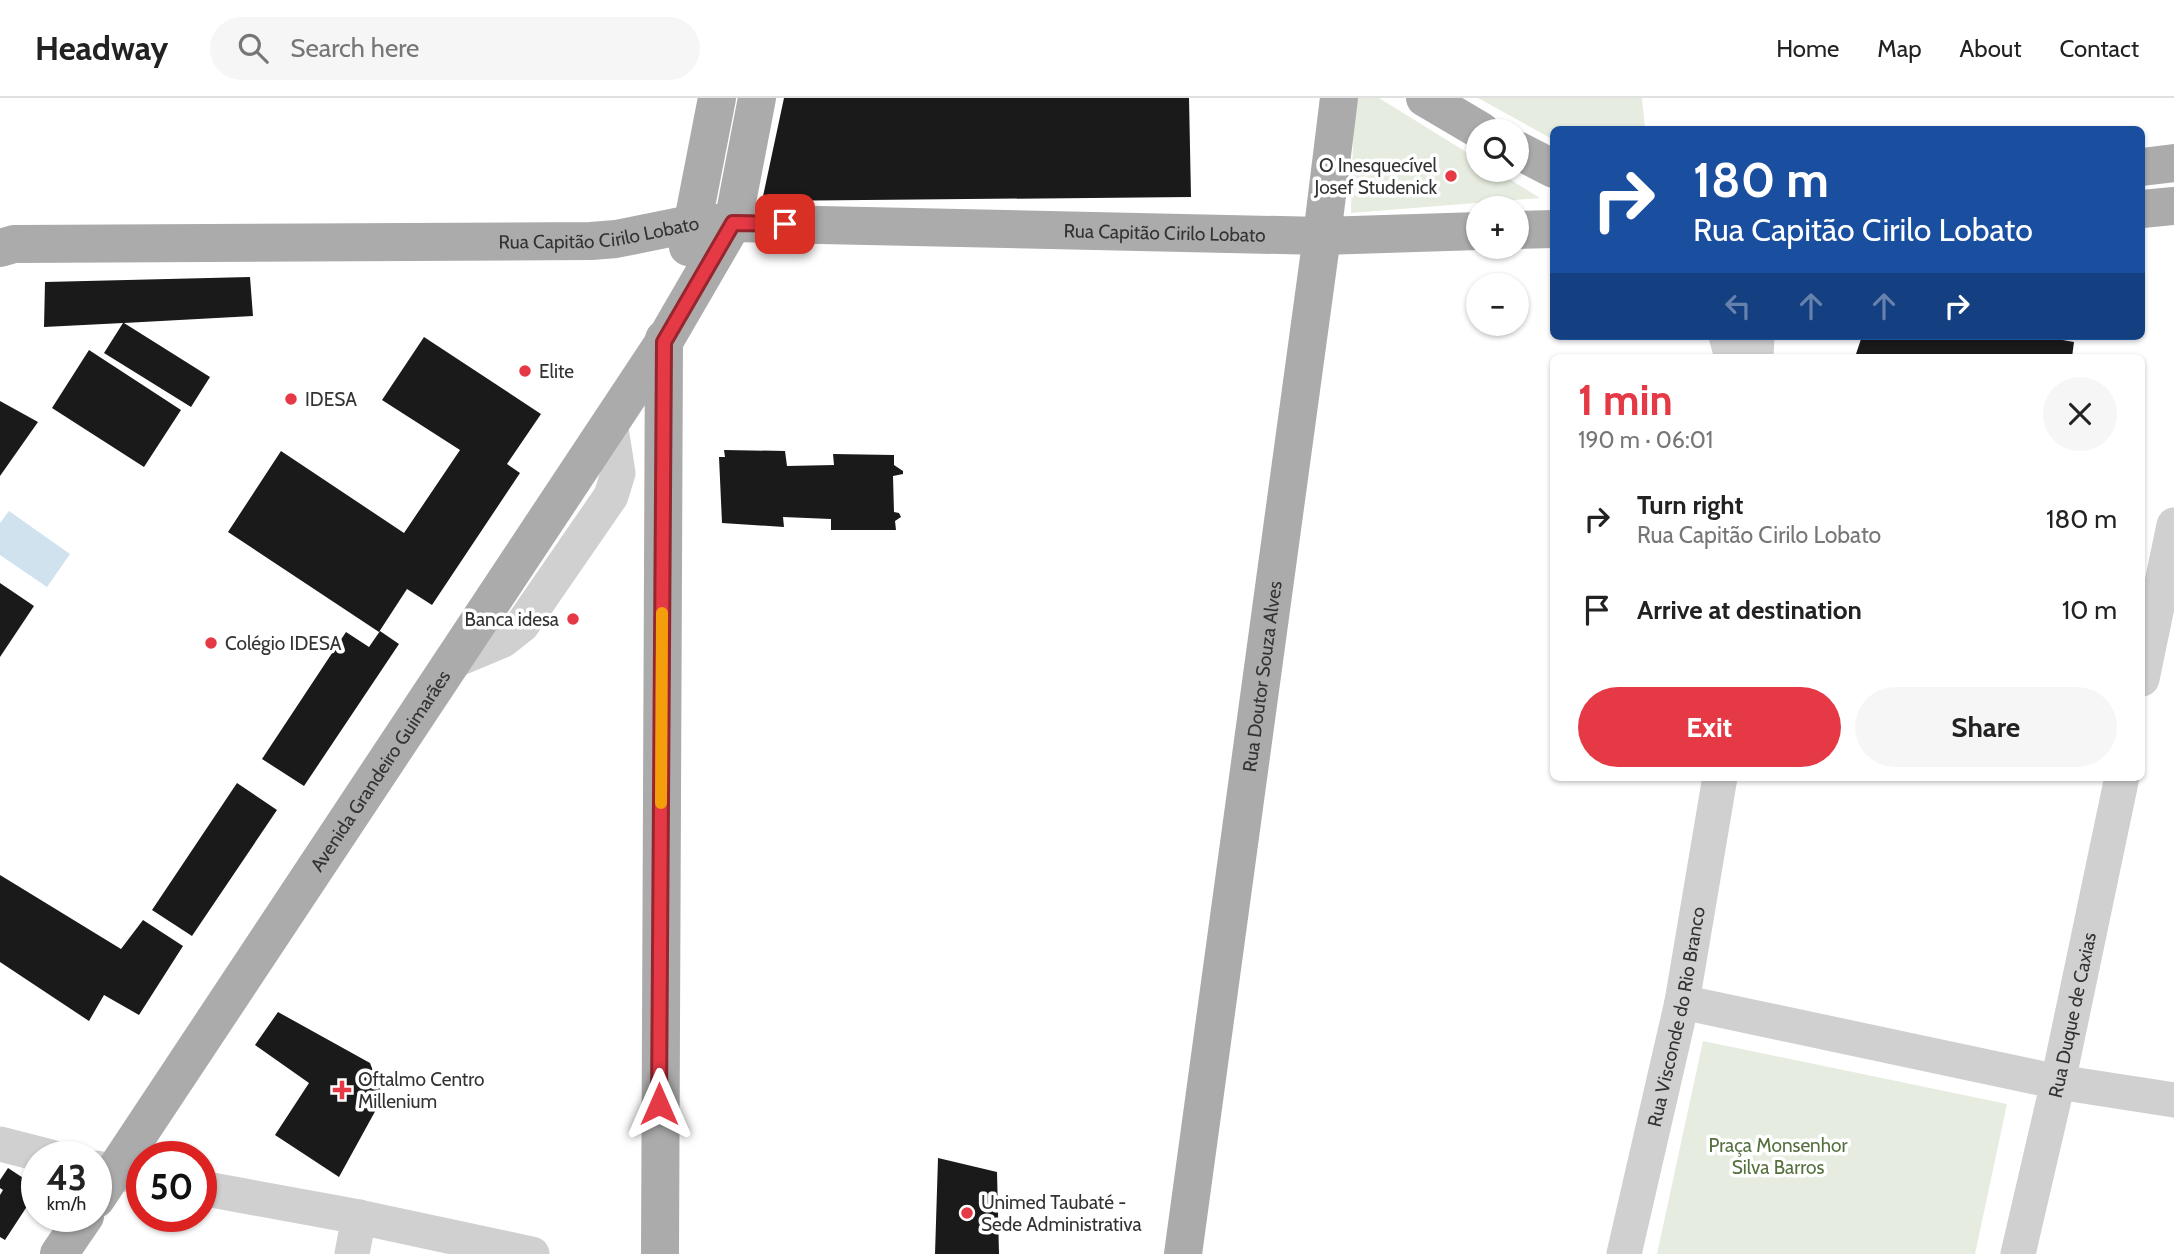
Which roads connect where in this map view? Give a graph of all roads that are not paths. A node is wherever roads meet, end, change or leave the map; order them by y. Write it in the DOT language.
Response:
graph roads {
  1 [pos="717,98"];
  2 [pos="757,98"];
  3 [pos="1339,98"];
  4 [pos="1425,98"];
  5 [pos="1466,122"];
  6 [pos="1529,156"];
  7 [pos="2174,163"];
  8 [pos="1550,167"];
  9 [pos="2145,167"];
  10 [pos="695,223"];
  11 [pos="733,223"];
  12 [pos="1550,229"];
  13 [pos="1529,230"];
  14 [pos="1466,231"];
  15 [pos="1322,236"];
  16 [pos="7,246"];
  17 [pos="664,342"];
  18 [pos="2174,525"];
  19 [pos="2145,665"];
  20 [pos="1719,781"];
  21 [pos="2121,781"];
  22 [pos="1682,1002"];
  23 [pos="2058,1082"];
  24 [pos="2174,1100"];
  25 [pos="0,1144"];
  26 [pos="21,1149"];
  27 [pos="112,1179"];
  28 [pos="217,1191"];
  29 [pos="359,1217"];
  30 [pos="74,1232"];
  31 [pos="59,1254"];
  32 [pos="352,1254"];
  33 [pos="532,1254"];
  34 [pos="660,1254"];
  35 [pos="1183,1254"];
  36 [pos="1624,1254"];
  37 [pos="2018,1254"];
  1 -- 10 [label="main road"];
  2 -- 11 [label="main road, Avenida Grandeiro Guimarães"];
  3 -- 15 [label="main road, Rua Doutor Souza Alves"];
  4 -- 5 [label="main road"];
  6 -- 8 [label="main road"];
  7 -- 9 [label="main road"];
  10 -- 11 [label="main road, Rua Capitão Cirilo Lobato"];
  10 -- 16 [label="main road, Rua Capitão Cirilo Lobato"];
  10 -- 17 [label="main road"];
  11 -- 15 [label="main road, Rua Capitão Cirilo Lobato"];
  11 -- 17 [label="main road, Avenida Grandeiro Guimarães"];
  12 -- 13 [label="main road"];
  14 -- 15 [label="main road, Rua Capitão Cirilo Lobato"];
  15 -- 35 [label="main road, Rua Doutor Souza Alves"];
  17 -- 27 [label="main road, Avenida Grandeiro Guimarães"];
  17 -- 34 [label="main road"];
  18 -- 19 [label="street"];
  20 -- 22 [label="street, Rua Visconde do Rio Branco"];
  21 -- 23 [label="street, Rua Duque de Caxias"];
  22 -- 23 [label="street"];
  22 -- 36 [label="street, Rua Visconde do Rio Branco"];
  23 -- 24 [label="street"];
  23 -- 37 [label="street, Rua Duque de Caxias"];
  25 -- 26 [label="street"];
  28 -- 29 [label="street"];
  29 -- 32 [label="street"];
  29 -- 33 [label="street"];
  30 -- 31 [label="main road"];
}
